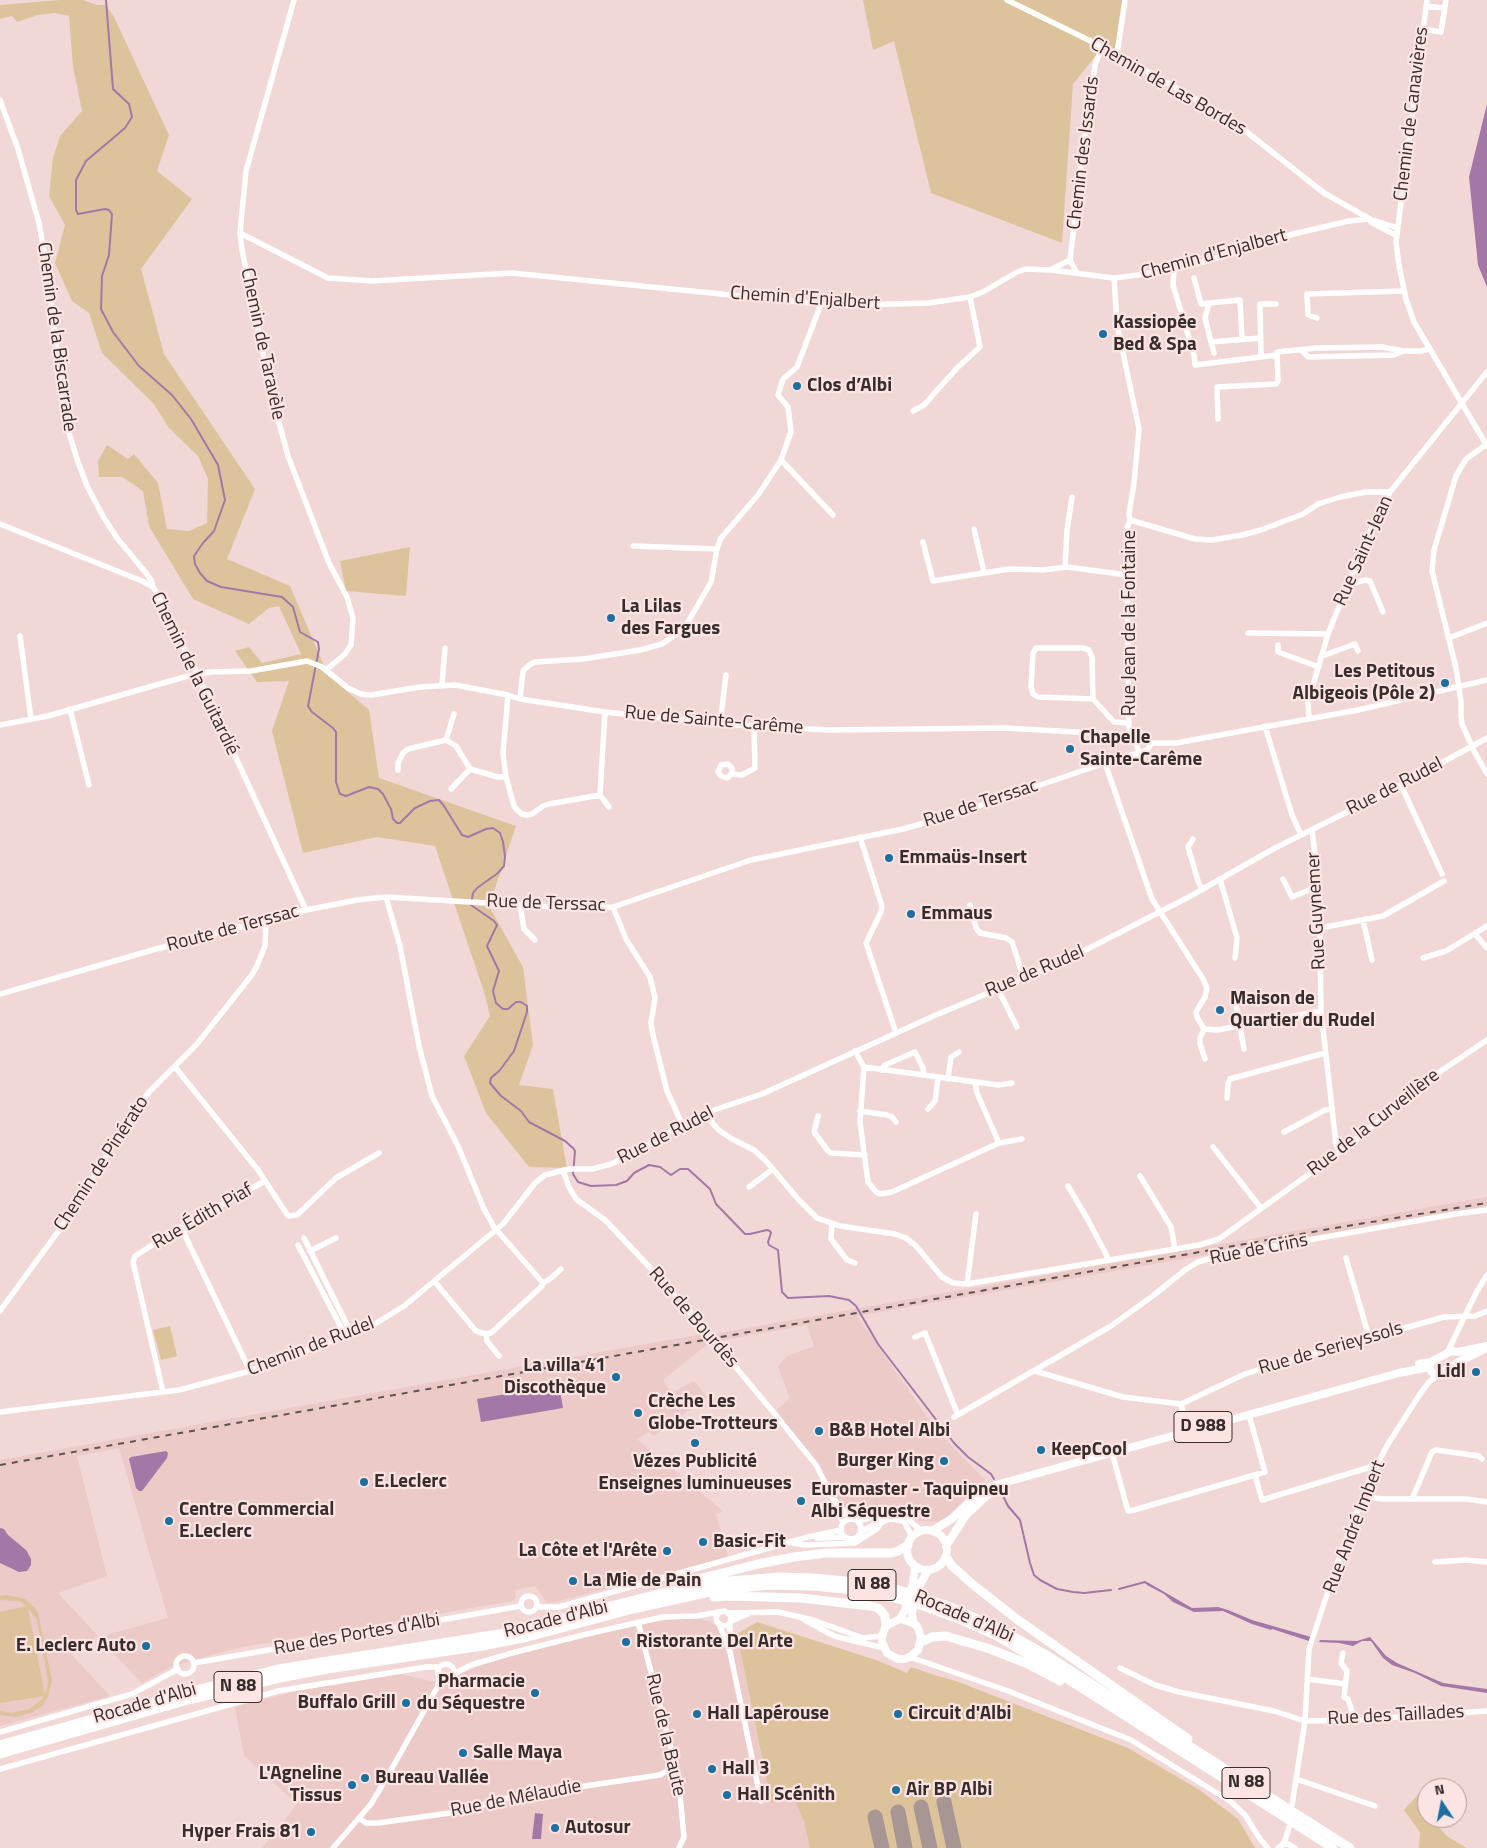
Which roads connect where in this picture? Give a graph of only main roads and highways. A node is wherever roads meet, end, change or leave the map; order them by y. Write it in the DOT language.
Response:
graph roads {
  1 [pos="1487,1347"];
  2 [pos="1453,1350"];
  3 [pos="1460,1361"];
  4 [pos="1432,1369"];
  5 [pos="1000,1484"];
  6 [pos="932,1531"];
  7 [pos="910,1541"];
  8 [pos="946,1546"];
  9 [pos="946,1556"];
  10 [pos="914,1566"];
  11 [pos="928,1570"];
  12 [pos="916,1584"];
  13 [pos="633,1609"];
  14 [pos="909,1611"];
  15 [pos="900,1619"];
  16 [pos="913,1623"];
  17 [pos="886,1626"];
  18 [pos="499,1634"];
  19 [pos="919,1646"];
  20 [pos="1089,1694"];
  21 [pos="0,1745"];
  22 [pos="0,1754"];
  23 [pos="1208,1758"];
  24 [pos="1333,1848"];
  25 [pos="1350,1848"];
  1 -- 2 [label="main road"];
  1 -- 3 [label="main road"];
  2 -- 3 [label="main road"];
  2 -- 4 [label="main road"];
  3 -- 4 [label="main road"];
  4 -- 5 [label="main road, D 988"];
  5 -- 6 [label="main road, D 988"];
  5 -- 8 [label="main road, D 988"];
  6 -- 7 [label="main road"];
  6 -- 8 [label="main road"];
  7 -- 10 [label="main road"];
  7 -- 18 [label="highway"];
  8 -- 9 [label="main road"];
  9 -- 11 [label="main road"];
  9 -- 23 [label="highway"];
  10 -- 11 [label="main road"];
  10 -- 12 [label="main road"];
  11 -- 12 [label="main road"];
  12 -- 14 [label="main road"];
  13 -- 17 [label="highway"];
  13 -- 20 [label="highway, Rocade d'Albi / N 88"];
  13 -- 22 [label="highway, Rocade d'Albi / N 88"];
  14 -- 15 [label="main road"];
  14 -- 16 [label="main road"];
  15 -- 16 [label="main road"];
  15 -- 17 [label="main road"];
  16 -- 19 [label="main road"];
  17 -- 19 [label="main road"];
  18 -- 21 [label="highway, Rocade d'Albi / N 88"];
  18 -- 23 [label="highway, Rocade d'Albi / N 88"];
  19 -- 20 [label="highway"];
  20 -- 24 [label="highway, Rocade d'Albi / N 88"];
  23 -- 25 [label="highway, Rocade d'Albi / N 88"];
}
